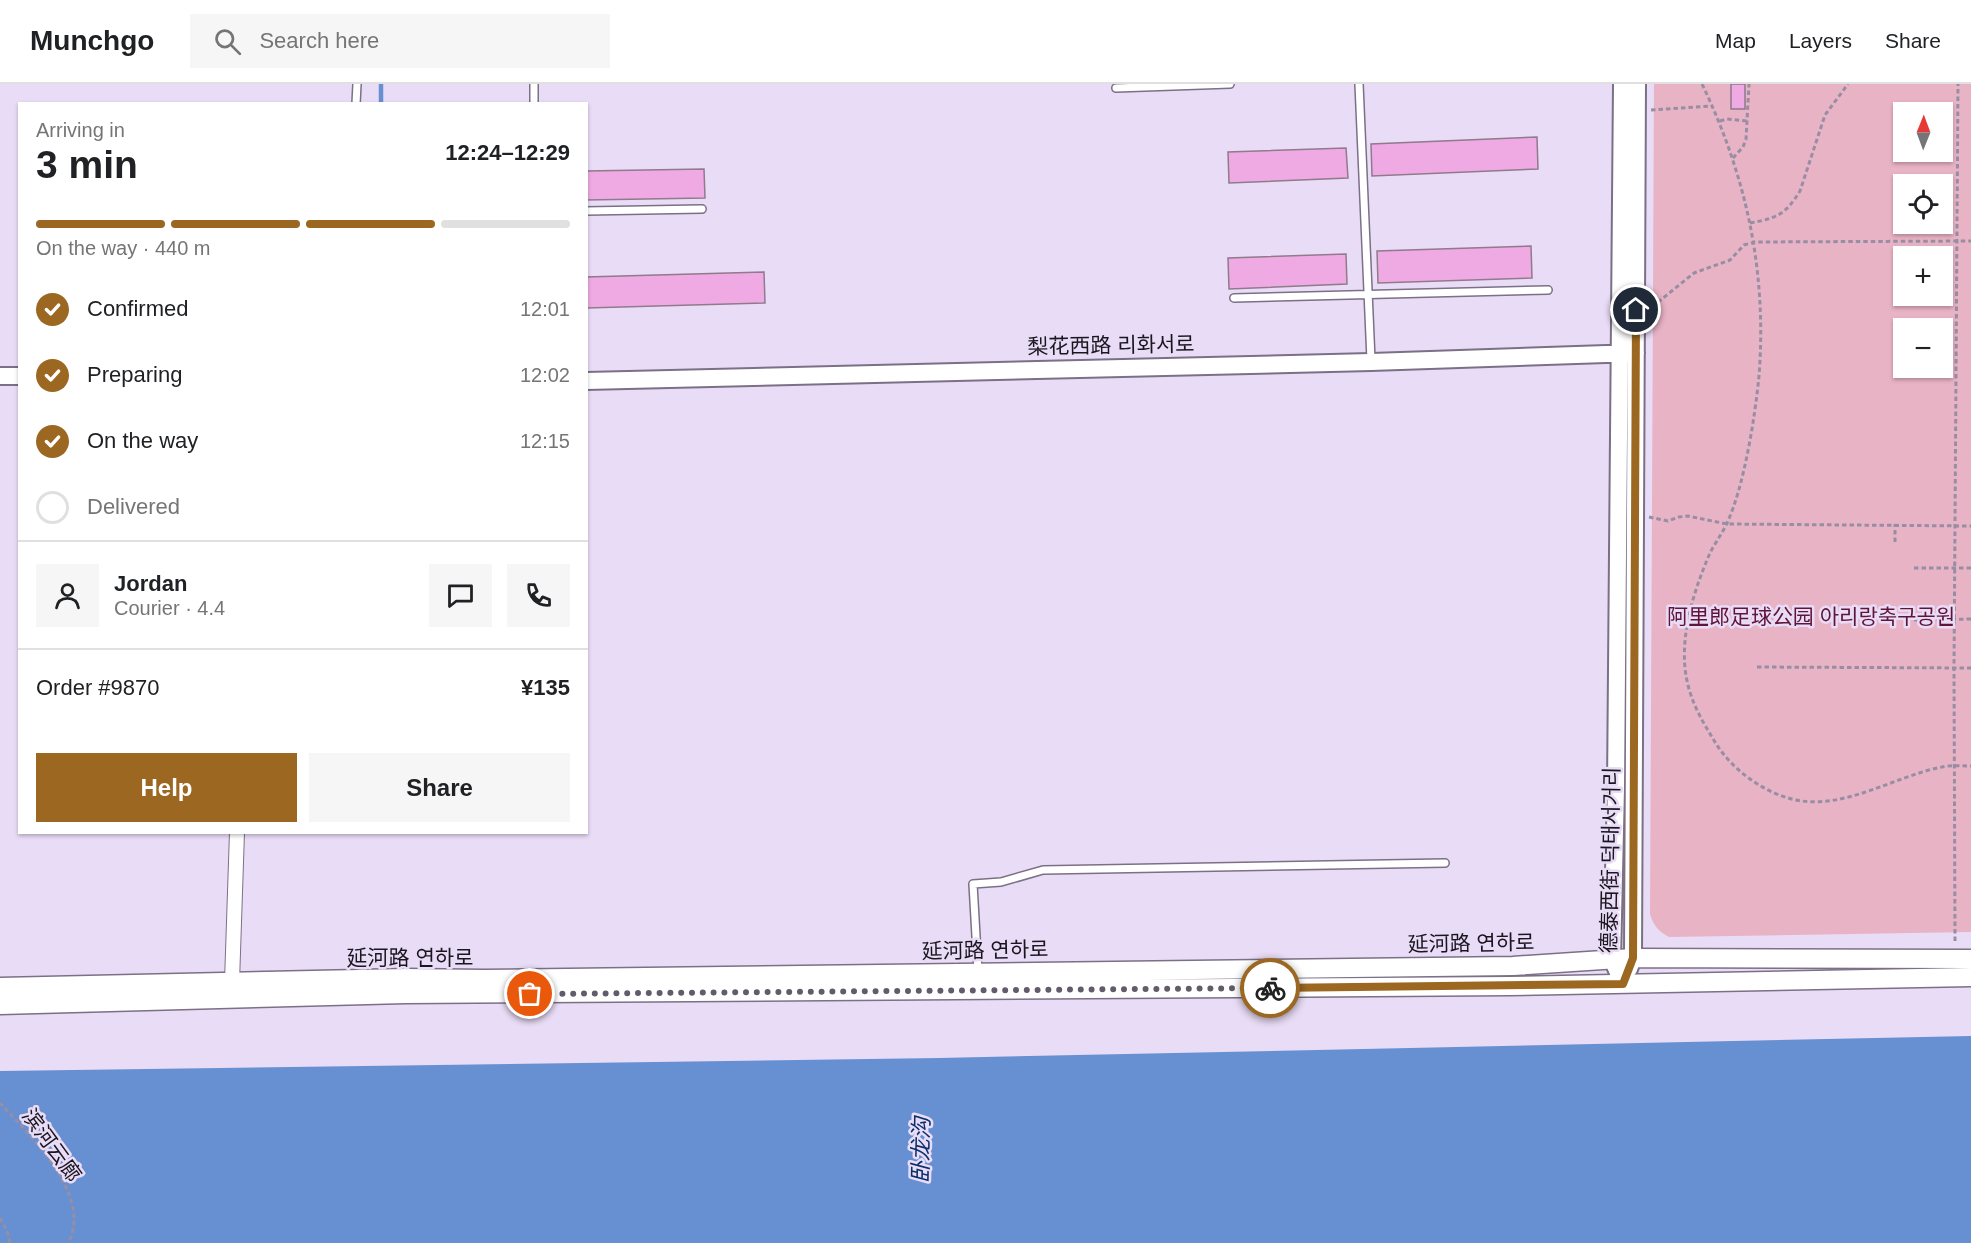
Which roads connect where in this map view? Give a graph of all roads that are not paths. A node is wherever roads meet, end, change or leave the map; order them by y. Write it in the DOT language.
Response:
graph roads {
  1 [pos="357,84"];
  2 [pos="534,84"];
  3 [pos="1230,84"];
  4 [pos="1359,84"];
  5 [pos="1622,84"];
  6 [pos="1637,84"];
  7 [pos="1116,88"];
  8 [pos="356,102"];
  9 [pos="534,102"];
  10 [pos="702,208"];
  11 [pos="588,211"];
  12 [pos="1548,290"];
  13 [pos="1368,295"];
  14 [pos="1234,298"];
  15 [pos="1628,353"];
  16 [pos="1371,362"];
  17 [pos="0,376"];
  18 [pos="18,376"];
  19 [pos="588,381"];
  20 [pos="237,834"];
  21 [pos="1445,863"];
  22 [pos="1633,958"];
  23 [pos="1612,959"];
  24 [pos="1971,959"];
  25 [pos="978,973"];
  26 [pos="1971,977"];
  27 [pos="232,982"];
  28 [pos="1623,984"];
  29 [pos="0,987"];
  30 [pos="0,1005"];
  1 -- 8 [label="lane"];
  2 -- 9 [label="lane"];
  3 -- 7 [label="lane"];
  4 -- 13 [label="lane"];
  5 -- 15 [label="street, 德泰西街 덕태서거리"];
  6 -- 15 [label="street, 德泰西街 덕태서거리"];
  10 -- 11 [label="lane"];
  12 -- 13 [label="lane"];
  13 -- 14 [label="lane"];
  13 -- 16 [label="lane"];
  15 -- 16 [label="street, 梨花西路 리화서로"];
  15 -- 22 [label="street, 德泰西街 덕태서거리"];
  15 -- 23 [label="street, 德泰西街 덕태서거리"];
  16 -- 19 [label="street, 梨花西路 리화서로"];
  17 -- 18 [label="street"];
  20 -- 27 [label="street"];
  21 -- 25 [label="lane"];
  22 -- 23 [label="main road, 延河路 연하로"];
  22 -- 24 [label="main road, 延河路 연하로"];
  22 -- 28 [label="street, 德泰西街 덕태서거리"];
  23 -- 25 [label="main road, 延河路 연하로"];
  23 -- 28 [label="street, 德泰西街 덕태서거리"];
  25 -- 27 [label="main road, 延河路 연하로"];
  26 -- 28 [label="main road, 延河路 연하로"];
  27 -- 29 [label="main road, 延河路 연하로"];
  28 -- 30 [label="main road, 延河路 연하로"];
}
